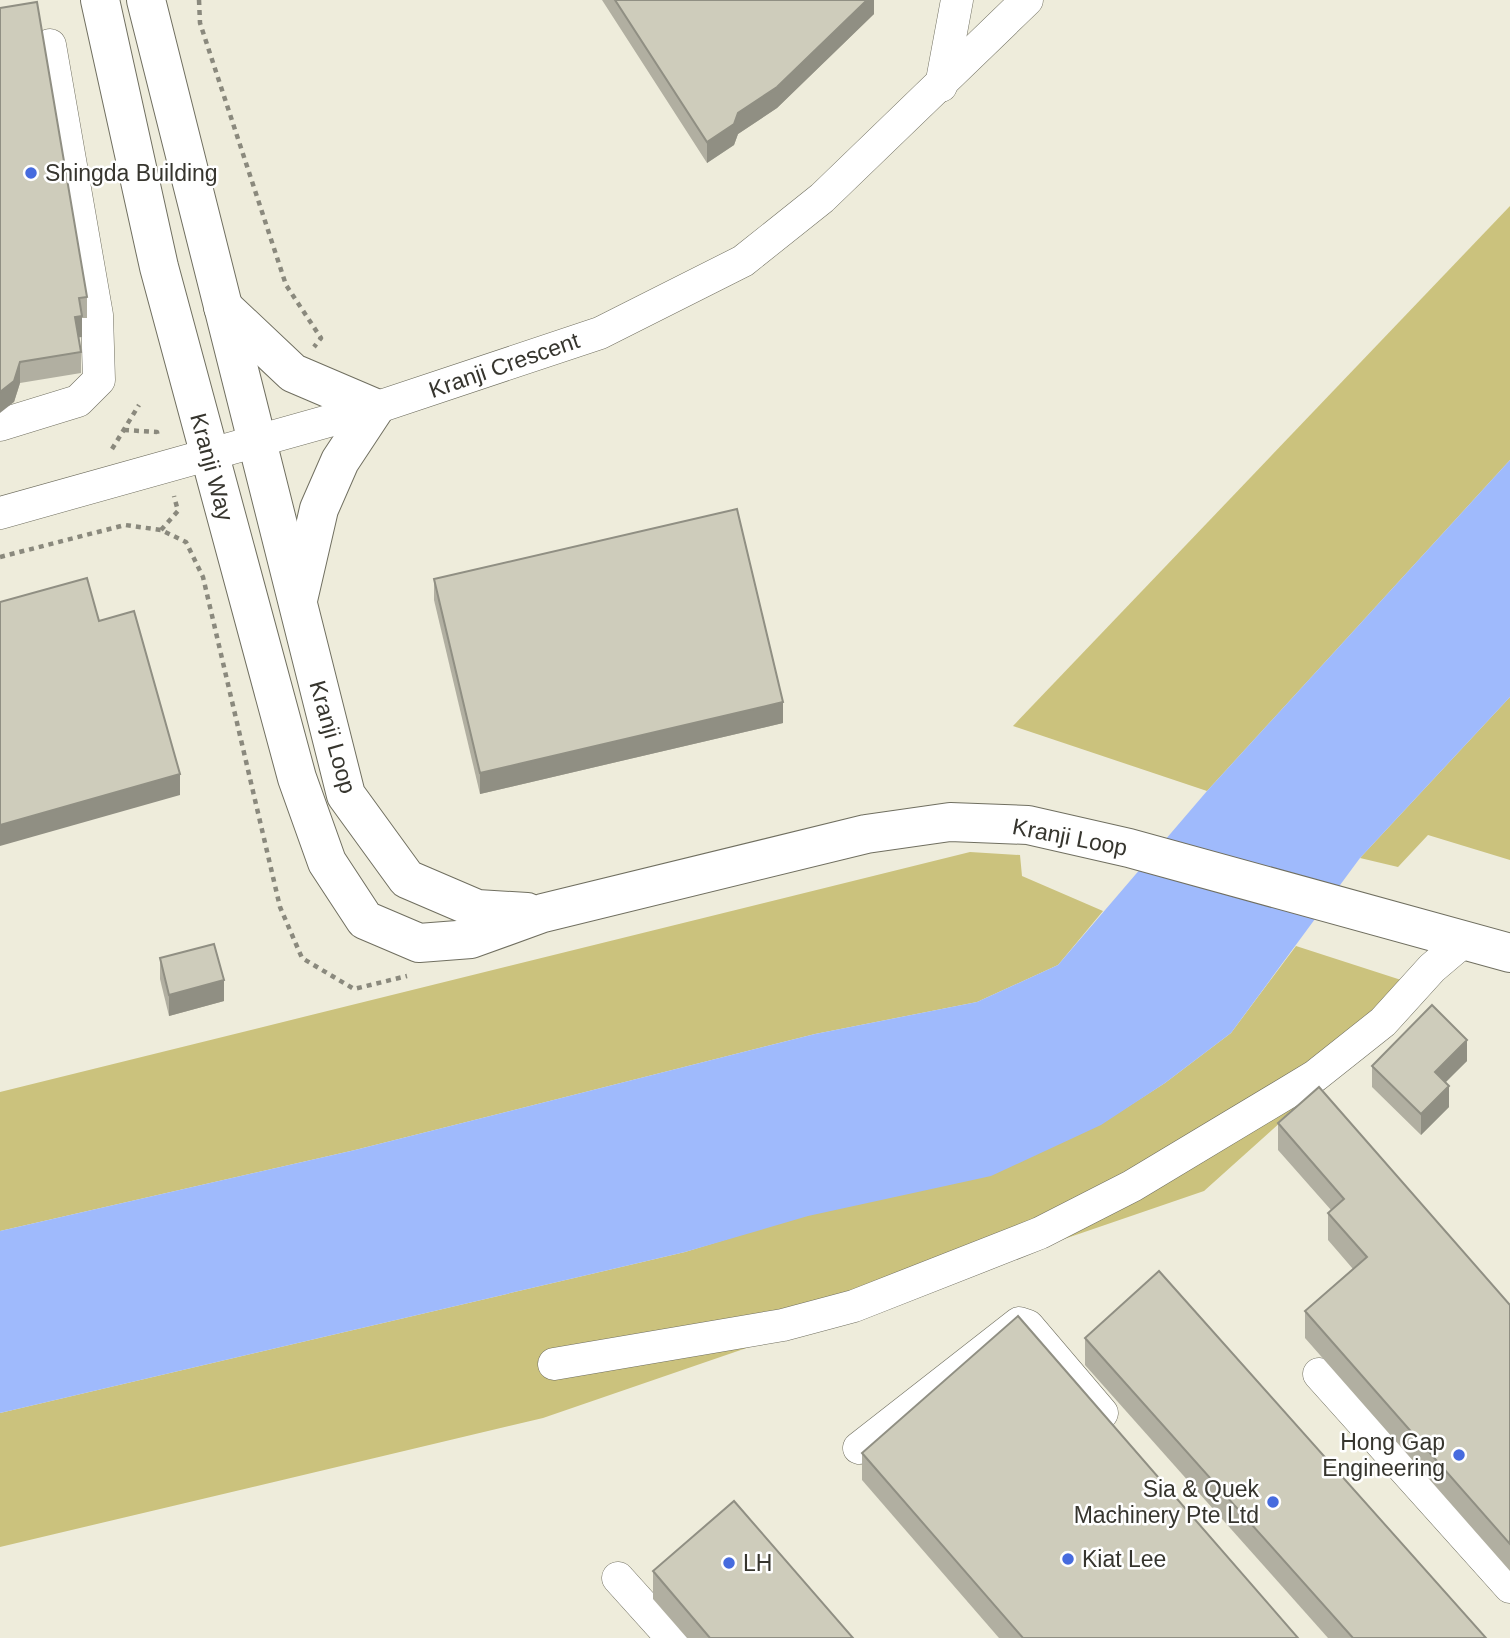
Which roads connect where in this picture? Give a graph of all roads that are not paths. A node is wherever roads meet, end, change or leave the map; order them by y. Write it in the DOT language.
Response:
graph roads {
  1 [pos="100,0"];
  2 [pos="146,0"];
  3 [pos="957,0"];
  4 [pos="1027,0"];
  5 [pos="50,45"];
  6 [pos="941,86"];
  7 [pos="223,307"];
  8 [pos="375,408"];
  9 [pos="0,425"];
  10 [pos="255,442"];
  11 [pos="208,455"];
  12 [pos="0,513"];
  13 [pos="297,606"];
  14 [pos="543,913"];
  15 [pos="365,920"];
  16 [pos="1465,940"];
  17 [pos="1510,953"];
  18 [pos="554,1364"];
  19 [pos="1319,1374"];
  20 [pos="1116,1430"];
  21 [pos="859,1448"];
  22 [pos="618,1578"];
  23 [pos="1510,1587"];
  24 [pos="672,1638"];
  1 -- 11 [label="main road, Kranji Way"];
  2 -- 7 [label="main road"];
  3 -- 6 [label="street"];
  4 -- 6 [label="street, Kranji Crescent"];
  5 -- 9 [label="street"];
  6 -- 8 [label="street, Kranji Crescent"];
  7 -- 8 [label="main road"];
  7 -- 10 [label="main road"];
  8 -- 10 [label="street, Kranji Crescent"];
  8 -- 13 [label="main road"];
  10 -- 11 [label="street, Kranji Crescent"];
  10 -- 13 [label="main road, Kranji Loop"];
  11 -- 12 [label="street, Kranji Crescent"];
  11 -- 15 [label="main road, Kranji Way"];
  13 -- 14 [label="main road, Kranji Loop"];
  14 -- 15 [label="main road, Kranji Loop"];
  14 -- 16 [label="main road, Kranji Loop"];
  16 -- 17 [label="main road, Kranji Loop"];
  16 -- 18 [label="street"];
  19 -- 23 [label="street"];
  20 -- 21 [label="street"];
  22 -- 24 [label="street"];
}
